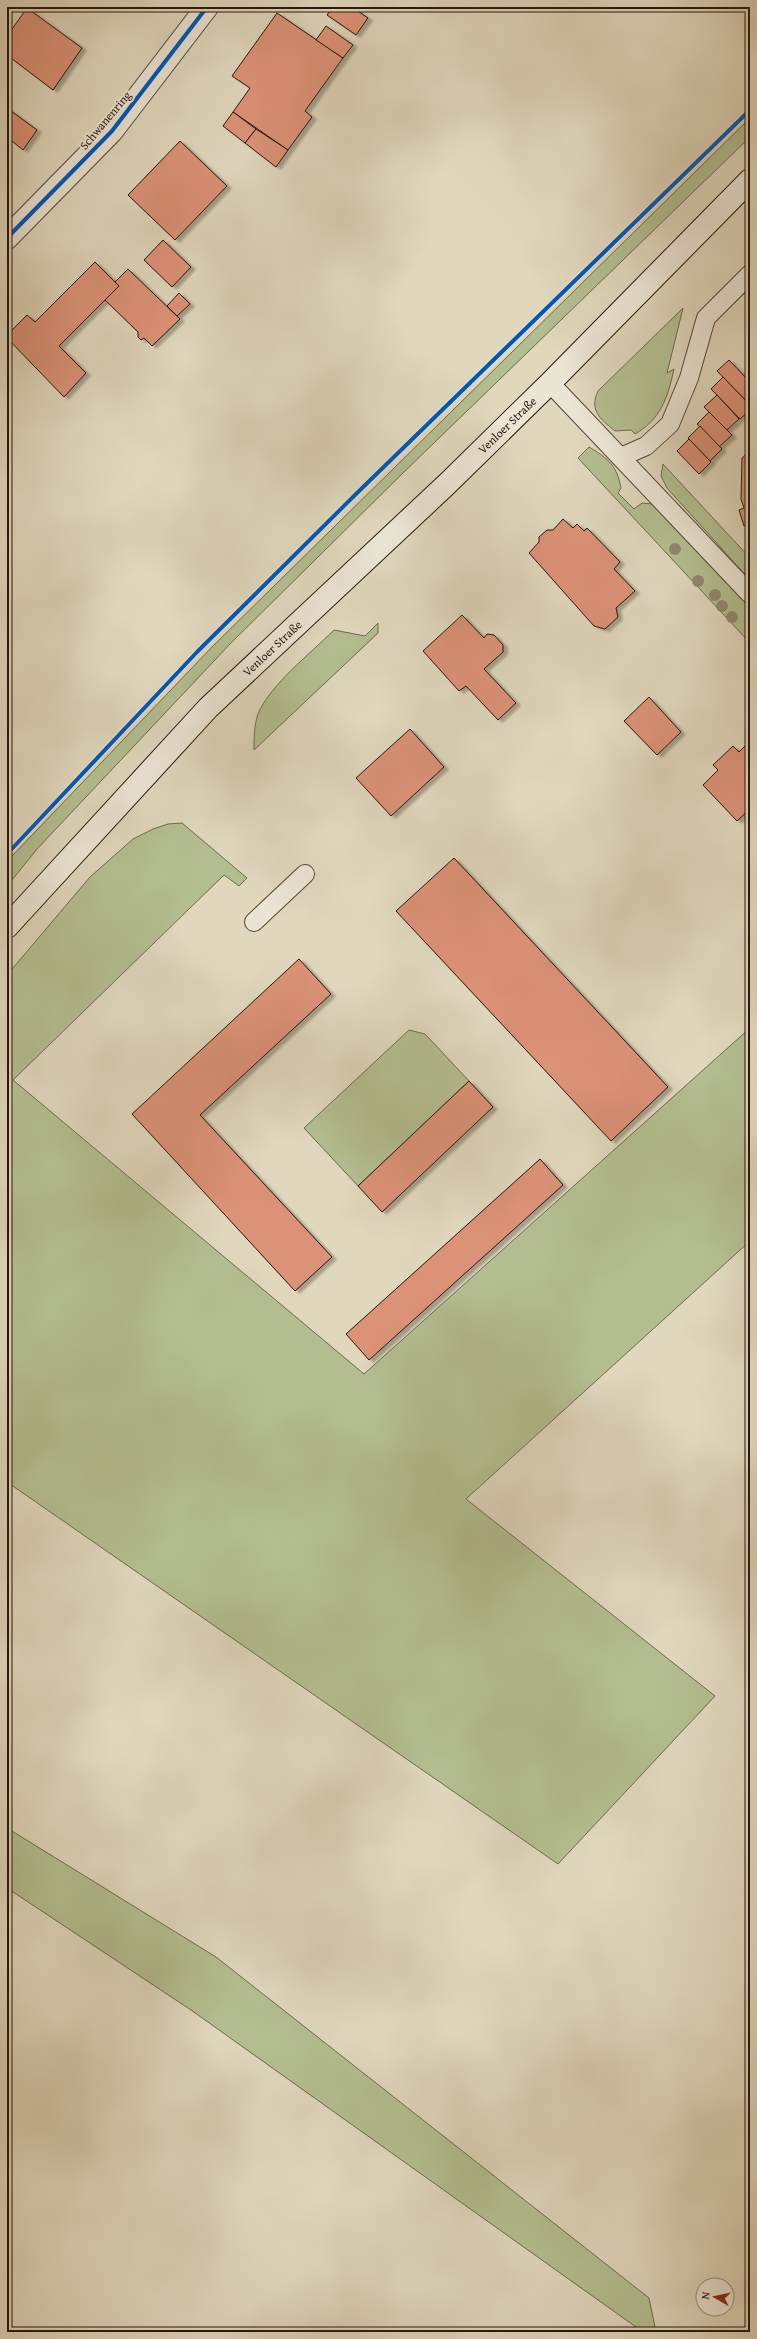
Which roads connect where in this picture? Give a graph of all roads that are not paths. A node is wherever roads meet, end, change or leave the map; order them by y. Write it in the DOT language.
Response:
graph roads {
  1 [pos="207,7"];
  2 [pos="750,180"];
  3 [pos="7,238"];
  4 [pos="750,274"];
  5 [pos="550,383"];
  6 [pos="621,457"];
  7 [pos="750,594"];
  8 [pos="305,874"];
  9 [pos="254,922"];
  10 [pos="7,927"];
  1 -- 3 [label="main road, Schwanenring"];
  2 -- 5 [label="main road, Venloer Straße"];
  4 -- 6 [label="lane"];
  5 -- 6 [label="lane"];
  5 -- 10 [label="main road, Venloer Straße"];
  6 -- 7 [label="lane"];
  8 -- 9 [label="lane"];
}
